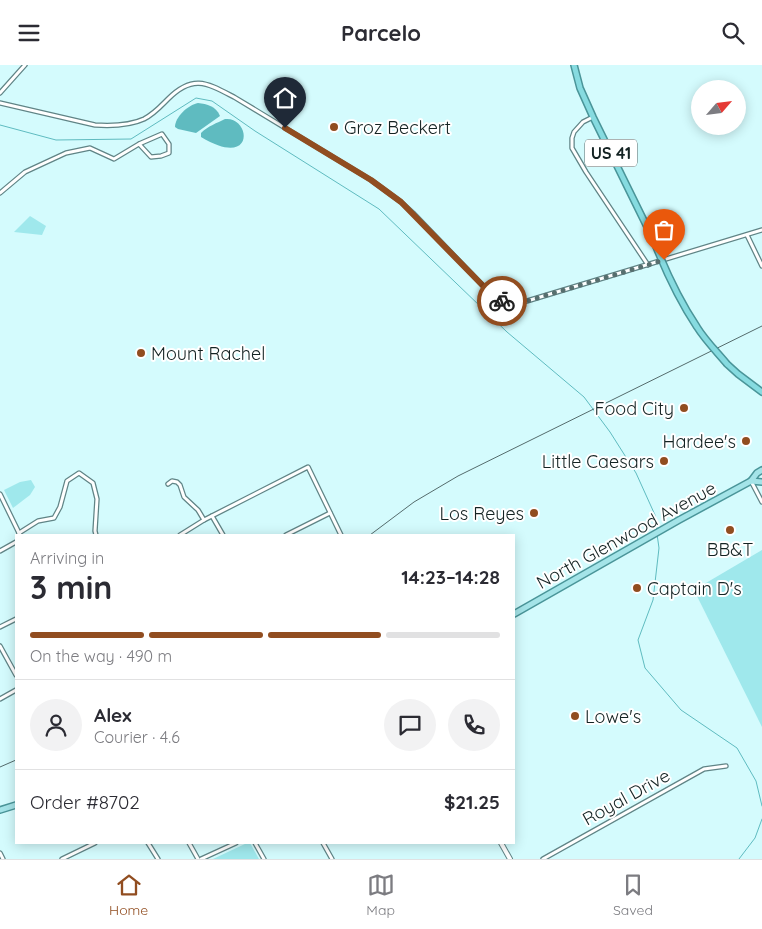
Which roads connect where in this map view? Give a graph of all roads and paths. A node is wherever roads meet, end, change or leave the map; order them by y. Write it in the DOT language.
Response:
graph roads {
  1 [pos="25,65"];
  2 [pos="574,65"];
  3 [pos="0,93"];
  4 [pos="0,103"];
  5 [pos="593,117"];
  6 [pos="139,143"];
  7 [pos="0,193"];
  8 [pos="762,230"];
  9 [pos="746,235"];
  10 [pos="648,265"];
  11 [pos="762,266"];
  12 [pos="762,392"];
  13 [pos="762,470"];
  14 [pos="751,481"];
  15 [pos="762,483"];
  16 [pos="168,484"];
  17 [pos="0,495"];
  18 [pos="762,502"];
  19 [pos="330,513"];
  20 [pos="212,516"];
  21 [pos="204,520"];
  22 [pos="20,534"];
  23 [pos="96,534"];
  24 [pos="182,534"];
  25 [pos="222,534"];
  26 [pos="288,534"];
  27 [pos="340,534"];
  28 [pos="15,543"];
  29 [pos="0,551"];
  30 [pos="515,613"];
  31 [pos="15,620"];
  32 [pos="0,627"];
  33 [pos="0,647"];
  34 [pos="15,673"];
  35 [pos="15,691"];
  36 [pos="0,699"];
  37 [pos="726,766"];
  38 [pos="15,805"];
  39 [pos="0,810"];
  40 [pos="93,844"];
  41 [pos="149,844"];
  42 [pos="190,844"];
  43 [pos="234,844"];
  44 [pos="256,844"];
  45 [pos="324,844"];
  46 [pos="502,844"];
  47 [pos="0,853"];
  48 [pos="3,859"];
  49 [pos="62,859"];
  50 [pos="158,859"];
  51 [pos="199,859"];
  52 [pos="264,859"];
  53 [pos="332,859"];
  54 [pos="510,859"];
  55 [pos="543,859"];
  1 -- 3 [label="street"];
  2 -- 5 [label="highway, US 41"];
  4 -- 10 [label="street"];
  5 -- 10 [label="street"];
  5 -- 12 [label="highway, US 41, bridge"];
  6 -- 6 [label="street"];
  6 -- 7 [label="street"];
  8 -- 9 [label="street"];
  9 -- 10 [label="street"];
  9 -- 11 [label="street"];
  13 -- 14 [label="main road, North Glenwood Avenue"];
  14 -- 15 [label="main road"];
  14 -- 18 [label="street"];
  14 -- 30 [label="main road, North Glenwood Avenue"];
  16 -- 21 [label="street"];
  17 -- 22 [label="street"];
  19 -- 20 [label="street"];
  19 -- 26 [label="street"];
  19 -- 27 [label="street"];
  20 -- 21 [label="street"];
  20 -- 25 [label="street"];
  21 -- 24 [label="street"];
  22 -- 23 [label="street"];
  28 -- 29 [label="street"];
  31 -- 32 [label="street"];
  33 -- 34 [label="street"];
  35 -- 36 [label="street"];
  37 -- 55 [label="street, Royal Drive"];
  38 -- 39 [label="main road"];
  40 -- 49 [label="street"];
  41 -- 50 [label="street"];
  42 -- 51 [label="street"];
  43 -- 51 [label="street"];
  44 -- 52 [label="street"];
  45 -- 53 [label="street"];
  46 -- 54 [label="street"];
  47 -- 48 [label="street"];
}
